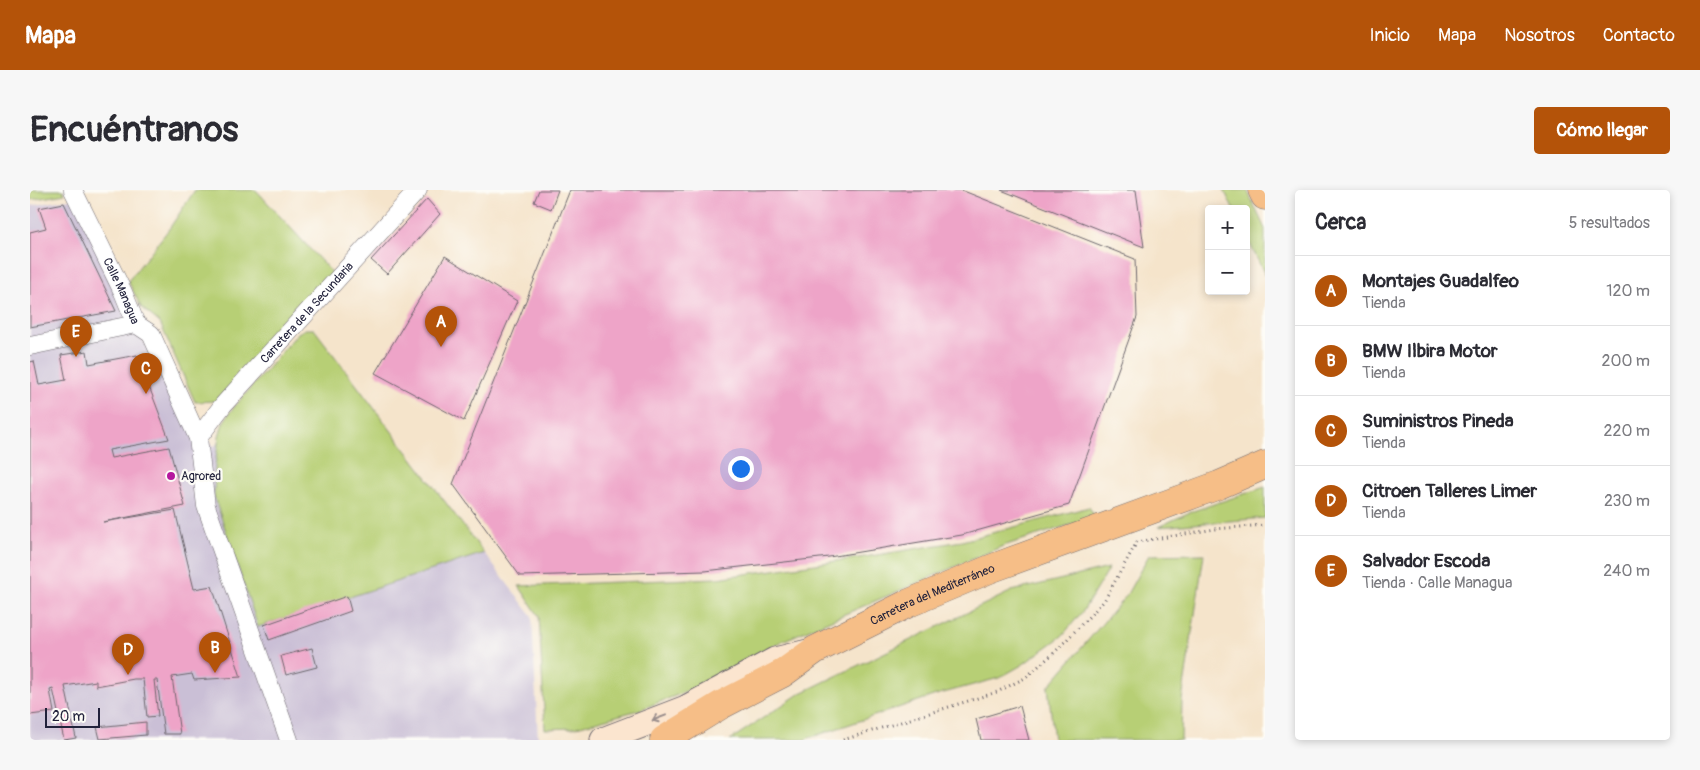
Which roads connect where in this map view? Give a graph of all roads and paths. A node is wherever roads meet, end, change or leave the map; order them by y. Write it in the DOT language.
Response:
graph roads {
  1 [pos="73,190"];
  2 [pos="418,190"];
  3 [pos="1262,190"];
  4 [pos="1265,196"];
  5 [pos="136,324"];
  6 [pos="30,346"];
  7 [pos="198,438"];
  8 [pos="1265,465"];
  9 [pos="1265,478"];
  10 [pos="1219,485"];
  11 [pos="1265,525"];
  12 [pos="815,650"];
  13 [pos="664,739"];
  14 [pos="289,740"];
  15 [pos="603,740"];
  16 [pos="843,740"];
  1 -- 5 [label="street, Calle Managua"];
  2 -- 7 [label="street, Carretera de la Secundaria"];
  3 -- 4 [label="highway"];
  5 -- 6 [label="street, Calle Managua"];
  5 -- 7 [label="street"];
  7 -- 14 [label="street"];
  8 -- 10 [label="highway, Carretera del Mediterráneo"];
  9 -- 10 [label="highway, Carretera del Mediterráneo"];
  10 -- 12 [label="highway, Carretera del Mediterráneo"];
  11 -- 16 [label="path"];
  12 -- 13 [label="highway, Carretera del Mediterráneo"];
  12 -- 15 [label="main road, one-way"];
}
